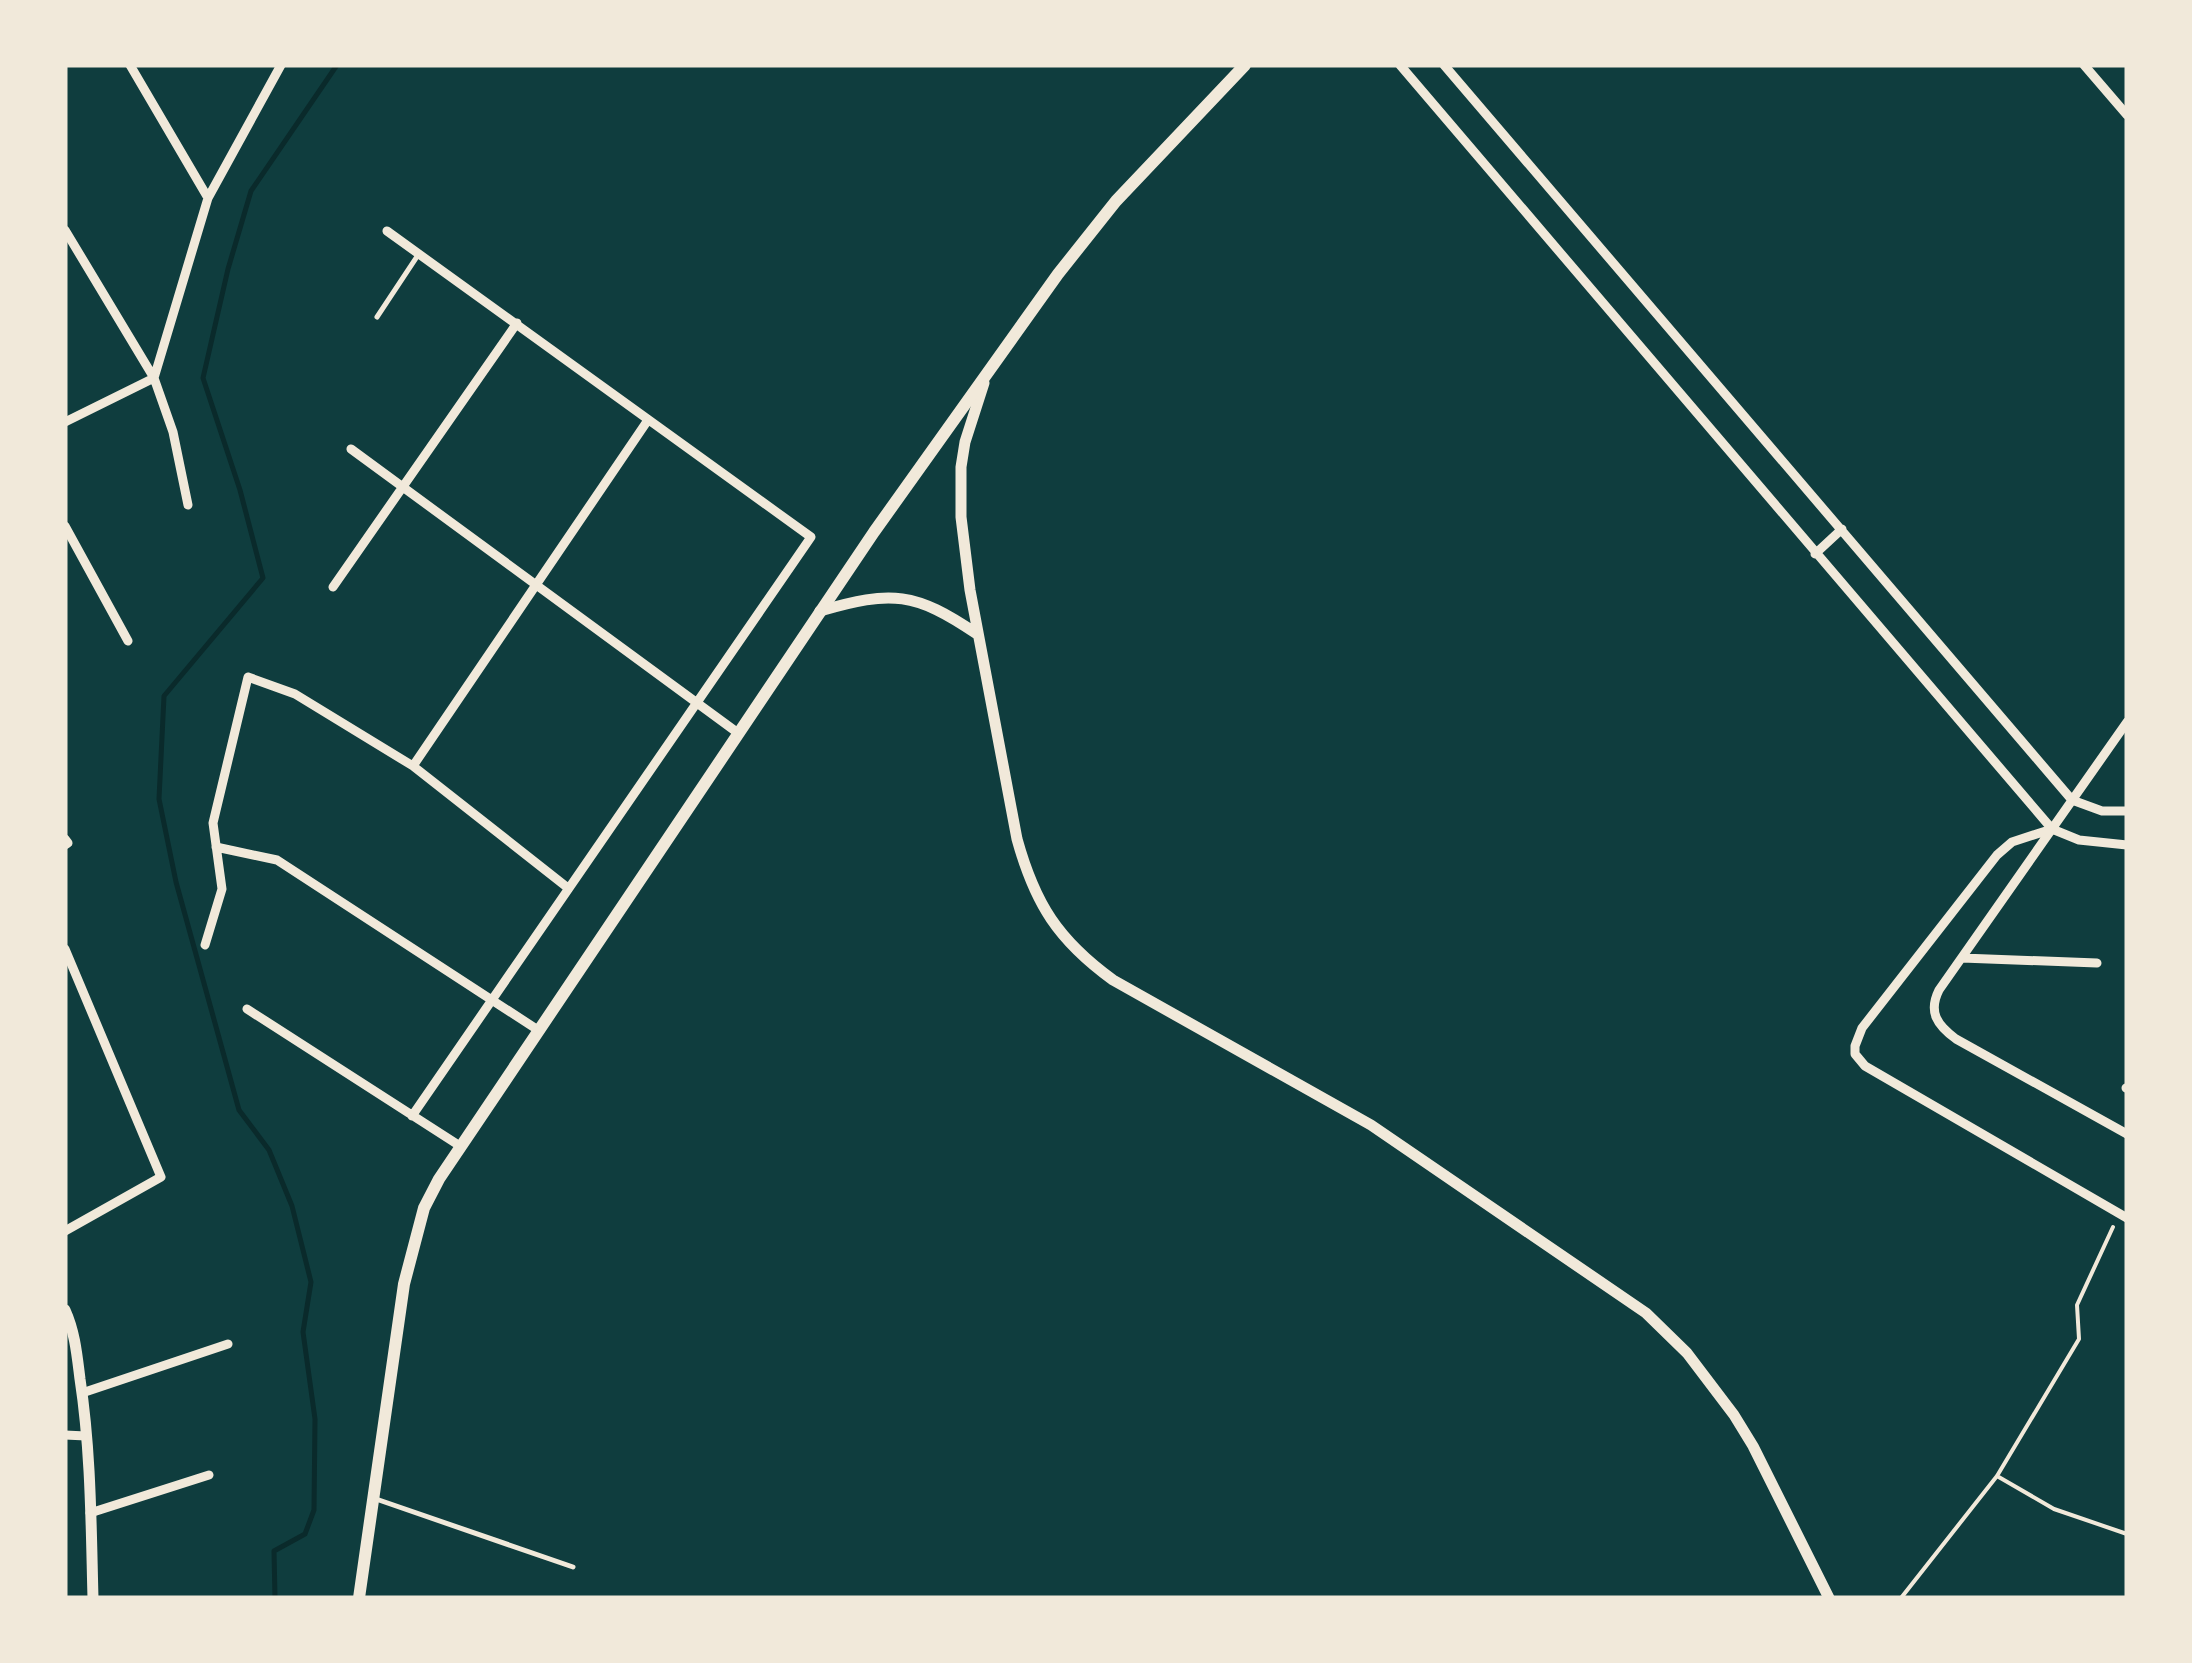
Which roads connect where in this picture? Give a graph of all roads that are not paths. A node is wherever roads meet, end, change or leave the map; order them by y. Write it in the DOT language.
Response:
graph roads {
  1 [pos="130,65"];
  2 [pos="282,65"];
  3 [pos="1244,65"];
  4 [pos="1400,65"];
  5 [pos="1444,65"];
  6 [pos="2084,65"];
  7 [pos="2127,115"];
  8 [pos="208,198"];
  9 [pos="65,230"];
  10 [pos="387,231"];
  11 [pos="419,252"];
  12 [pos="376,317"];
  13 [pos="517,323"];
  14 [pos="988,372"];
  15 [pos="154,378"];
  16 [pos="648,420"];
  17 [pos="65,422"];
  18 [pos="351,449"];
  19 [pos="401,487"];
  20 [pos="188,505"];
  21 [pos="65,526"];
  22 [pos="1842,529"];
  23 [pos="1815,554"];
  24 [pos="536,586"];
  25 [pos="334,587"];
  26 [pos="820,611"];
  27 [pos="978,634"];
  28 [pos="128,641"];
  29 [pos="696,701"];
  30 [pos="2127,722"];
  31 [pos="738,732"];
  32 [pos="413,766"];
  33 [pos="2072,800"];
  34 [pos="2127,812"];
  35 [pos="2052,829"];
  36 [pos="2127,845"];
  37 [pos="216,848"];
  38 [pos="568,888"];
  39 [pos="205,946"];
  40 [pos="65,949"];
  41 [pos="1962,958"];
  42 [pos="2097,963"];
  43 [pos="491,1002"];
  44 [pos="247,1009"];
  45 [pos="538,1030"];
  46 [pos="412,1116"];
  47 [pos="2127,1134"];
  48 [pos="460,1146"];
  49 [pos="2123,1216"];
  50 [pos="65,1231"];
  51 [pos="65,1310"];
  52 [pos="228,1344"];
  53 [pos="82,1393"];
  54 [pos="65,1435"];
  55 [pos="86,1436"];
  56 [pos="209,1475"];
  57 [pos="374,1498"];
  58 [pos="90,1513"];
  59 [pos="573,1567"];
  60 [pos="93,1598"];
  61 [pos="359,1598"];
  62 [pos="1829,1598"];
  1 -- 8 [label="street"];
  2 -- 8 [label="street"];
  3 -- 14 [label="main road"];
  4 -- 23 [label="street"];
  5 -- 22 [label="street"];
  6 -- 7 [label="street"];
  8 -- 15 [label="street"];
  9 -- 15 [label="street"];
  10 -- 11 [label="street"];
  11 -- 12 [label="lane"];
  11 -- 13 [label="street"];
  13 -- 16 [label="street"];
  13 -- 19 [label="street"];
  14 -- 26 [label="main road"];
  14 -- 27 [label="street"];
  15 -- 17 [label="street"];
  15 -- 20 [label="street"];
  16 -- 24 [label="street"];
  16 -- 29 [label="street"];
  18 -- 19 [label="street"];
  19 -- 24 [label="street"];
  19 -- 25 [label="street"];
  21 -- 28 [label="street"];
  22 -- 23 [label="street"];
  22 -- 33 [label="street"];
  23 -- 35 [label="street"];
  24 -- 29 [label="street"];
  24 -- 32 [label="street"];
  26 -- 27 [label="street"];
  26 -- 31 [label="main road"];
  27 -- 62 [label="street"];
  29 -- 31 [label="street"];
  29 -- 38 [label="street"];
  30 -- 33 [label="street"];
  31 -- 45 [label="main road"];
  32 -- 37 [label="street"];
  32 -- 38 [label="street"];
  33 -- 34 [label="street"];
  33 -- 35 [label="street"];
  35 -- 36 [label="street"];
  35 -- 41 [label="street"];
  35 -- 49 [label="street"];
  37 -- 39 [label="street"];
  37 -- 43 [label="street"];
  38 -- 43 [label="street"];
  40 -- 50 [label="street"];
  41 -- 42 [label="street"];
  41 -- 47 [label="street"];
  43 -- 45 [label="street"];
  43 -- 46 [label="street"];
  44 -- 46 [label="street"];
  45 -- 48 [label="main road"];
  46 -- 48 [label="street"];
  48 -- 57 [label="main road"];
  51 -- 53 [label="street"];
  52 -- 53 [label="street"];
  53 -- 55 [label="street"];
  54 -- 55 [label="street"];
  55 -- 58 [label="street"];
  56 -- 58 [label="street"];
  57 -- 59 [label="lane"];
  57 -- 61 [label="main road"];
  58 -- 60 [label="street"];
}
